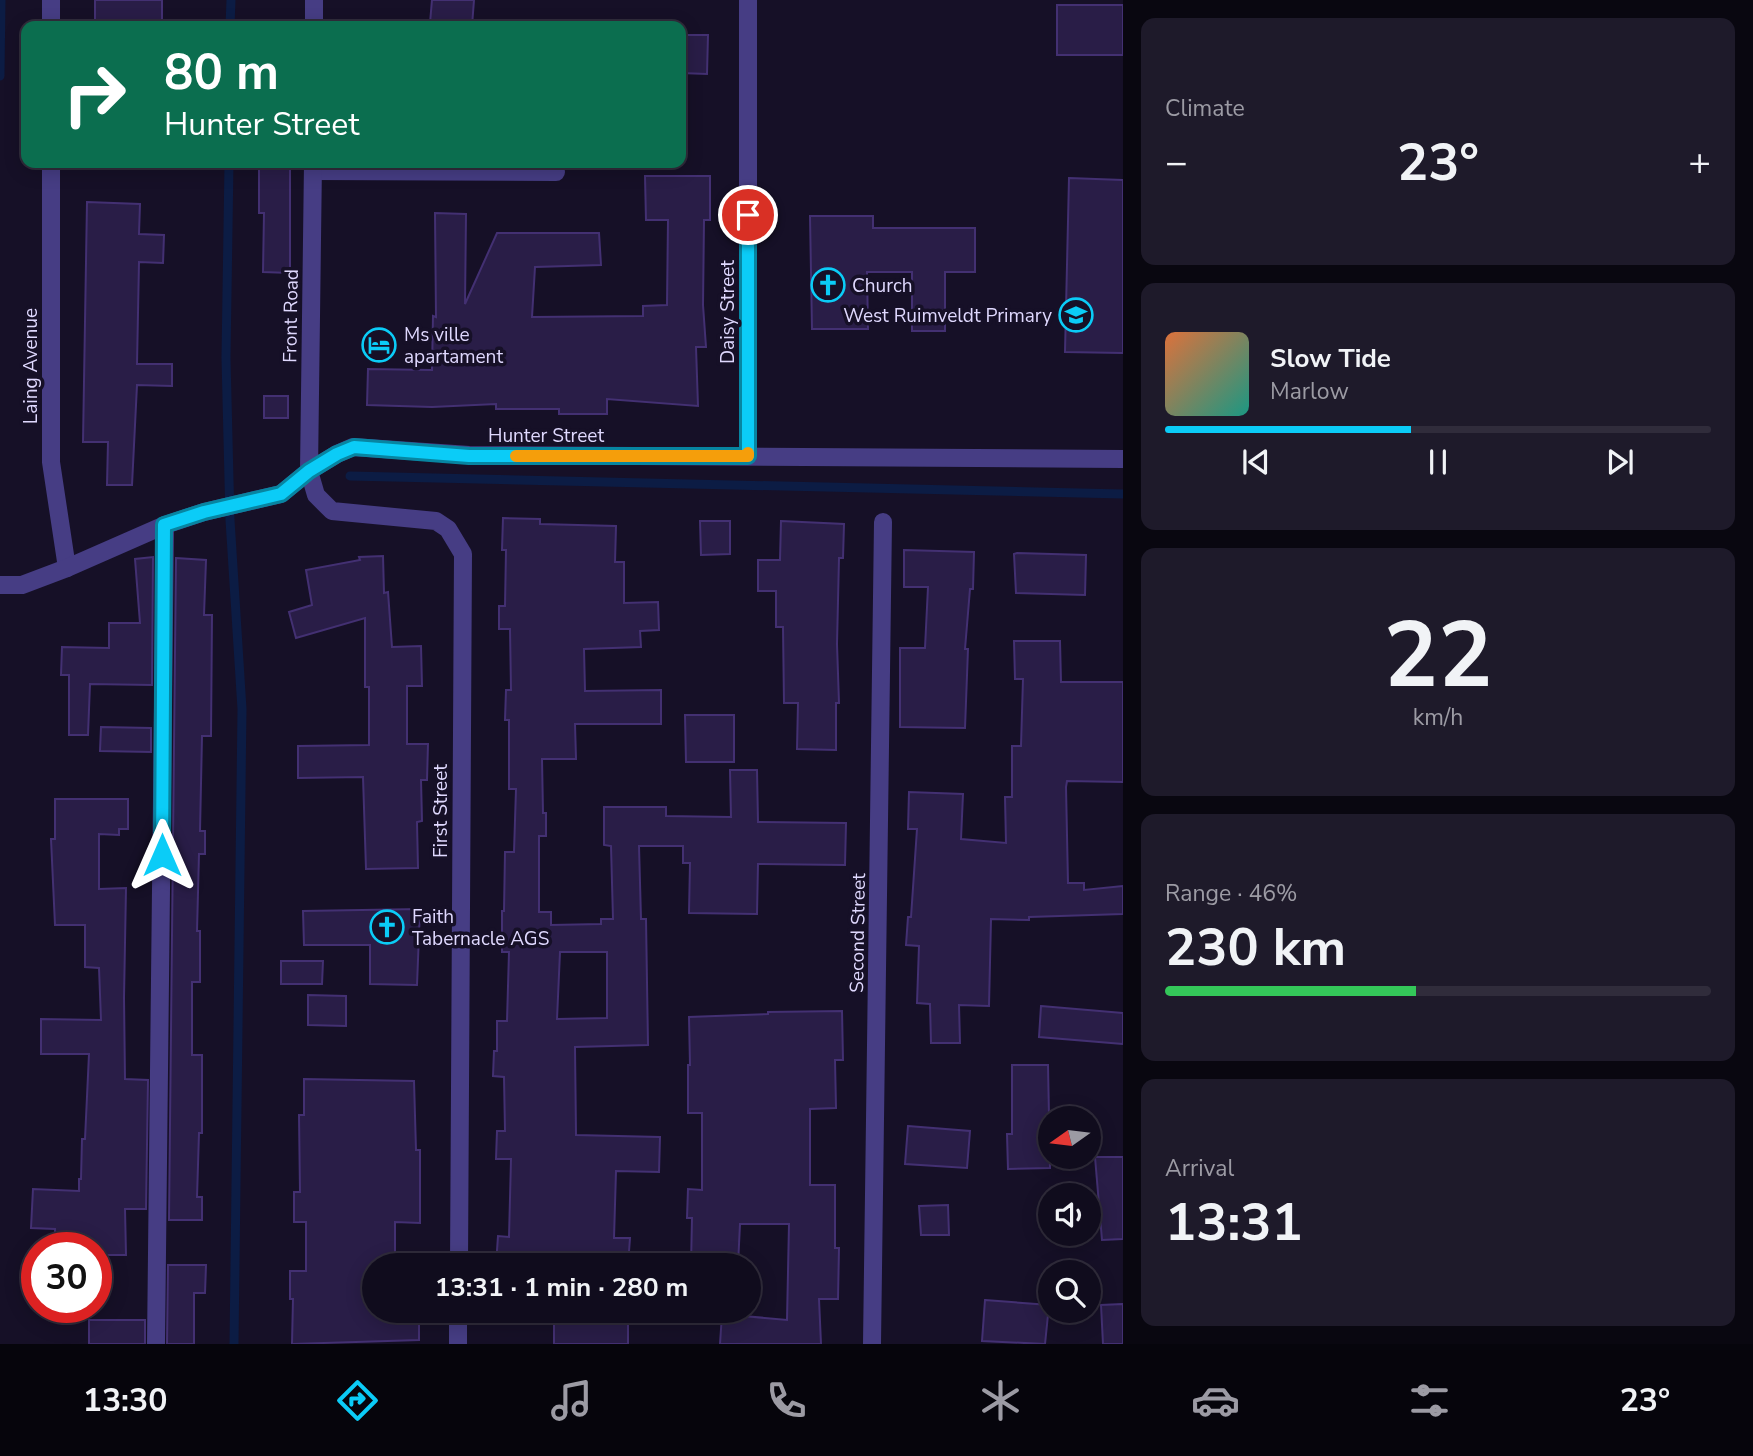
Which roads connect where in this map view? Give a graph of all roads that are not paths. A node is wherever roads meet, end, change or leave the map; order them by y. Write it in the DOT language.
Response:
graph roads {
  1 [pos="51,0"];
  2 [pos="314,0"];
  3 [pos="748,0"];
  4 [pos="51,21"];
  5 [pos="314,21"];
  6 [pos="51,168"];
  7 [pos="313,168"];
  8 [pos="362,168"];
  9 [pos="556,172"];
  10 [pos="748,456"];
  11 [pos="1123,459"];
  12 [pos="309,471"];
  13 [pos="883,522"];
  14 [pos="164,525"];
  15 [pos="67,568"];
  16 [pos="0,585"];
  17 [pos="459,1253"];
  18 [pos="458,1323"];
  19 [pos="156,1344"];
  20 [pos="458,1344"];
  21 [pos="872,1344"];
  1 -- 4 [label="street"];
  2 -- 5 [label="street"];
  3 -- 10 [label="street, Daisy Street"];
  6 -- 15 [label="street, Laing Avenue"];
  7 -- 12 [label="street, Front Road"];
  8 -- 9 [label="street"];
  10 -- 11 [label="street, Hunter Street"];
  10 -- 12 [label="street, Hunter Street"];
  12 -- 14 [label="street, Hunter Street"];
  12 -- 17 [label="street, First Street"];
  13 -- 21 [label="street, Second Street"];
  14 -- 15 [label="street, Hunter Street"];
  14 -- 19 [label="street"];
  15 -- 16 [label="street, Hunter Street"];
  18 -- 20 [label="street"];
}
